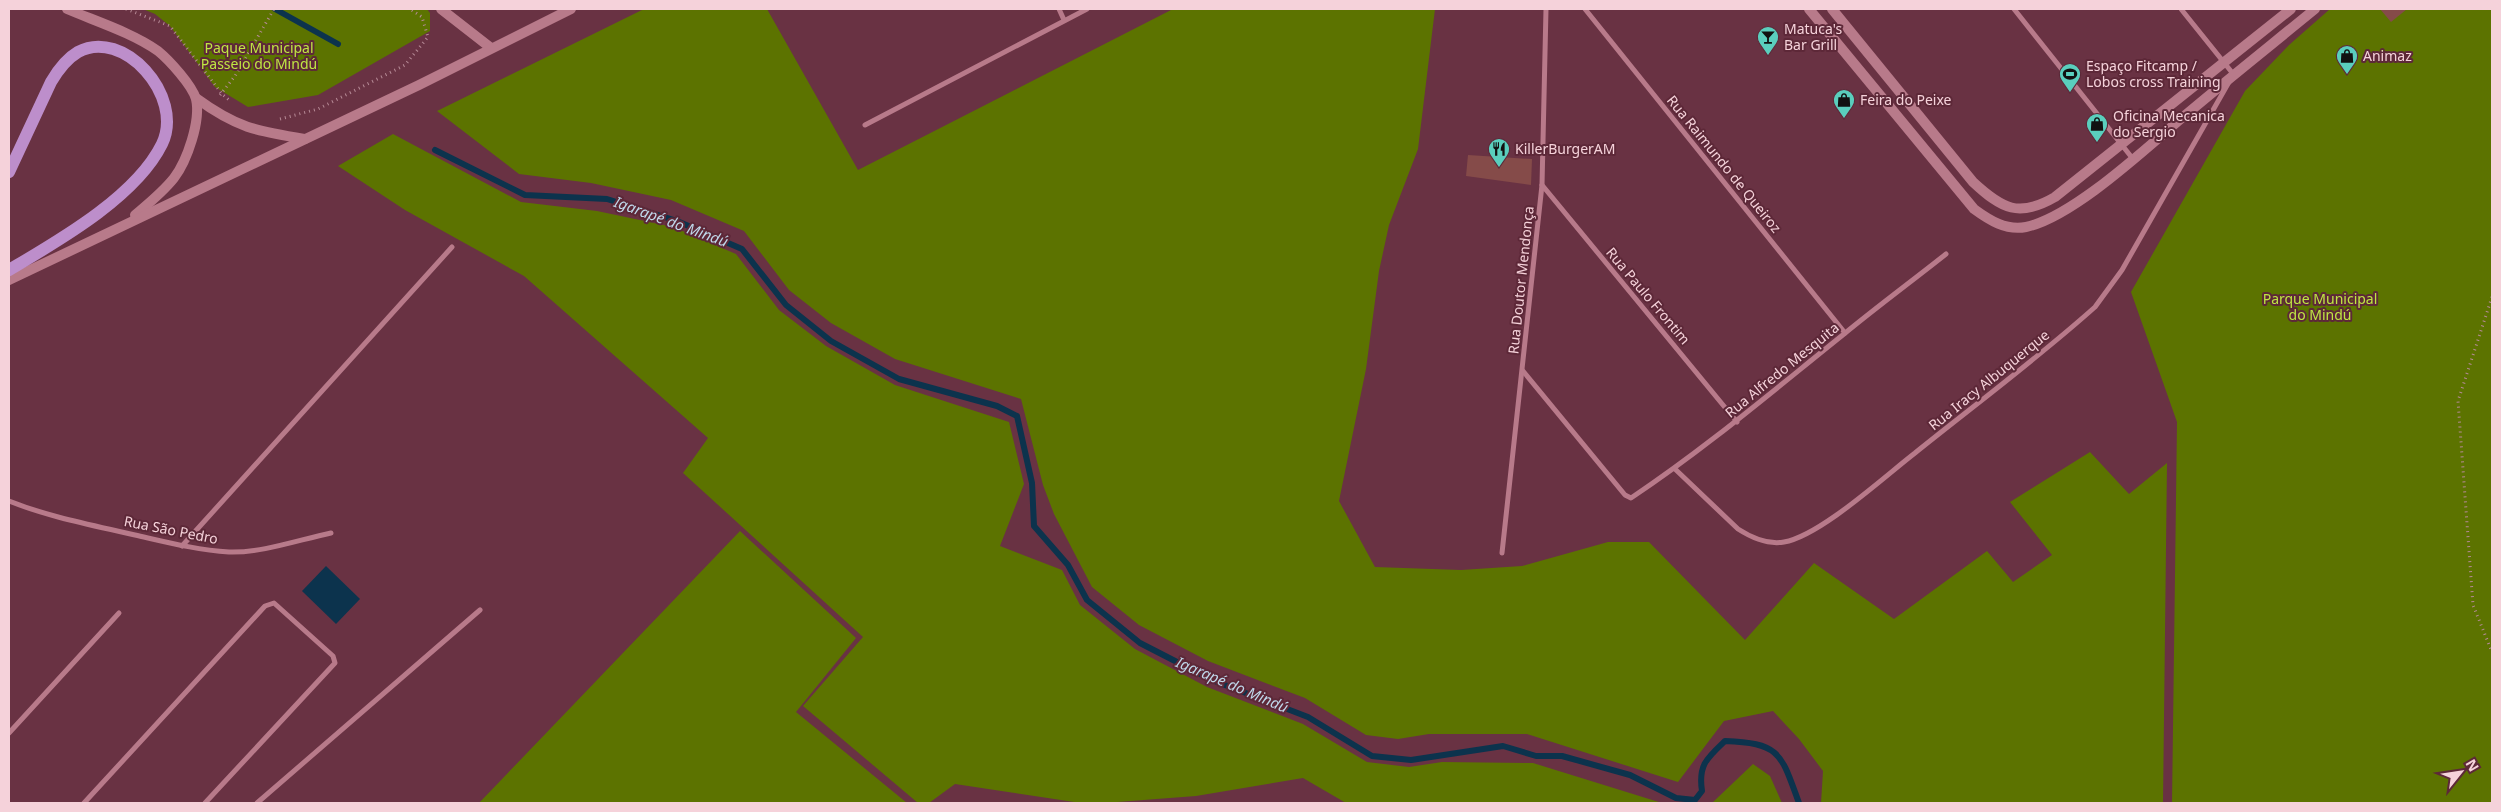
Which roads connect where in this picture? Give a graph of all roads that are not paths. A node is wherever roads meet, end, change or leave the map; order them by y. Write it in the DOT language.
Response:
graph roads {
  1 [pos="67,9"];
  2 [pos="441,9"];
  3 [pos="571,9"];
  4 [pos="1059,9"];
  5 [pos="1087,9"];
  6 [pos="1546,9"];
  7 [pos="1585,9"];
  8 [pos="1809,9"];
  9 [pos="1832,9"];
  10 [pos="2014,9"];
  11 [pos="2181,9"];
  12 [pos="2291,9"];
  13 [pos="2315,9"];
  14 [pos="1064,20"];
  15 [pos="491,48"];
  16 [pos="2224,62"];
  17 [pos="2234,74"];
  18 [pos="196,98"];
  19 [pos="865,125"];
  20 [pos="306,139"];
  21 [pos="2121,145"];
  22 [pos="2133,159"];
  23 [pos="9,172"];
  24 [pos="1542,185"];
  25 [pos="126,223"];
  26 [pos="452,247"];
  27 [pos="1946,254"];
  28 [pos="9,270"];
  29 [pos="9,280"];
  30 [pos="1845,333"];
  31 [pos="1523,371"];
  32 [pos="1737,422"];
  33 [pos="1674,469"];
  34 [pos="9,501"];
  35 [pos="331,533"];
  36 [pos="182,546"];
  37 [pos="1502,553"];
  38 [pos="480,610"];
  39 [pos="119,613"];
  40 [pos="9,733"];
  41 [pos="84,803"];
  42 [pos="205,803"];
  43 [pos="257,803"];
  1 -- 18 [label="main road"];
  2 -- 15 [label="main road"];
  3 -- 15 [label="main road"];
  4 -- 14 [label="street"];
  5 -- 14 [label="street"];
  6 -- 24 [label="street, Rua Doutor Mendonça"];
  7 -- 30 [label="street, Rua Raimundo de Queiroz"];
  8 -- 22 [label="main road"];
  9 -- 21 [label="main road"];
  10 -- 21 [label="street"];
  11 -- 16 [label="street"];
  12 -- 16 [label="main road"];
  13 -- 17 [label="main road"];
  14 -- 19 [label="street"];
  15 -- 20 [label="main road"];
  16 -- 17 [label="street"];
  16 -- 21 [label="main road"];
  17 -- 22 [label="main road"];
  17 -- 33 [label="street, Rua Iracy Albuquerque"];
  18 -- 20 [label="main road"];
  18 -- 25 [label="main road"];
  20 -- 25 [label="main road"];
  21 -- 22 [label="street"];
  23 -- 28 [label="main road"];
  24 -- 31 [label="street, Rua Doutor Mendonça"];
  24 -- 32 [label="street, Rua Paulo Frontim"];
  25 -- 29 [label="main road"];
  26 -- 36 [label="street"];
  27 -- 30 [label="street, Rua Alfredo Mesquita"];
  30 -- 32 [label="street, Rua Alfredo Mesquita"];
  31 -- 33 [label="street, Rua Alfredo Mesquita"];
  31 -- 37 [label="street, Rua Doutor Mendonça"];
  32 -- 33 [label="street, Rua Alfredo Mesquita"];
  34 -- 36 [label="street, Rua São Pedro"];
  35 -- 36 [label="street, Rua São Pedro"];
  38 -- 43 [label="street"];
  39 -- 40 [label="street"];
  41 -- 42 [label="street"];
}
